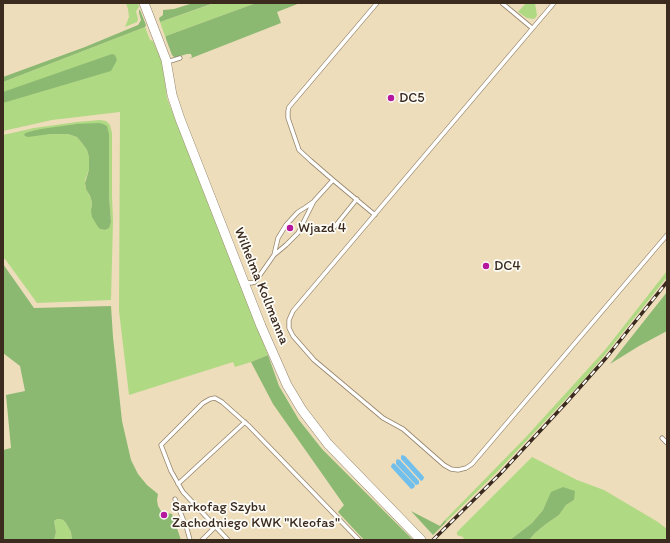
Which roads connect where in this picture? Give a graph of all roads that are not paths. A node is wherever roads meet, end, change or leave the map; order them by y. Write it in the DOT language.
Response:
graph roads {
  1 [pos="144,3"];
  2 [pos="377,3"];
  3 [pos="502,3"];
  4 [pos="554,3"];
  5 [pos="532,28"];
  6 [pos="180,58"];
  7 [pos="166,62"];
  8 [pos="333,180"];
  9 [pos="357,199"];
  10 [pos="314,201"];
  11 [pos="375,215"];
  12 [pos="332,230"];
  13 [pos="667,235"];
  14 [pos="274,255"];
  15 [pos="244,282"];
  16 [pos="245,422"];
  17 [pos="662,438"];
  18 [pos="667,443"];
  19 [pos="178,484"];
  20 [pos="175,499"];
  21 [pos="220,522"];
  22 [pos="216,527"];
  23 [pos="190,540"];
  24 [pos="202,540"];
  25 [pos="228,540"];
  26 [pos="359,540"];
  27 [pos="421,540"];
  1 -- 7 [label="street, Wilhelma Kollmanna"];
  2 -- 8 [label="lane"];
  3 -- 5 [label="lane"];
  4 -- 5 [label="lane"];
  5 -- 11 [label="lane"];
  6 -- 7 [label="lane"];
  7 -- 15 [label="street, Wilhelma Kollmanna"];
  8 -- 9 [label="lane"];
  8 -- 10 [label="lane"];
  9 -- 11 [label="lane"];
  9 -- 12 [label="lane"];
  10 -- 14 [label="lane"];
  10 -- 14 [label="lane"];
  11 -- 13 [label="lane"];
  14 -- 15 [label="lane"];
  15 -- 27 [label="street, Wilhelma Kollmanna"];
  16 -- 19 [label="lane"];
  16 -- 19 [label="lane"];
  16 -- 26 [label="lane"];
  17 -- 18 [label="lane"];
  19 -- 22 [label="lane"];
  20 -- 23 [label="lane"];
  21 -- 22 [label="lane"];
  22 -- 24 [label="lane"];
  22 -- 25 [label="lane"];
}
